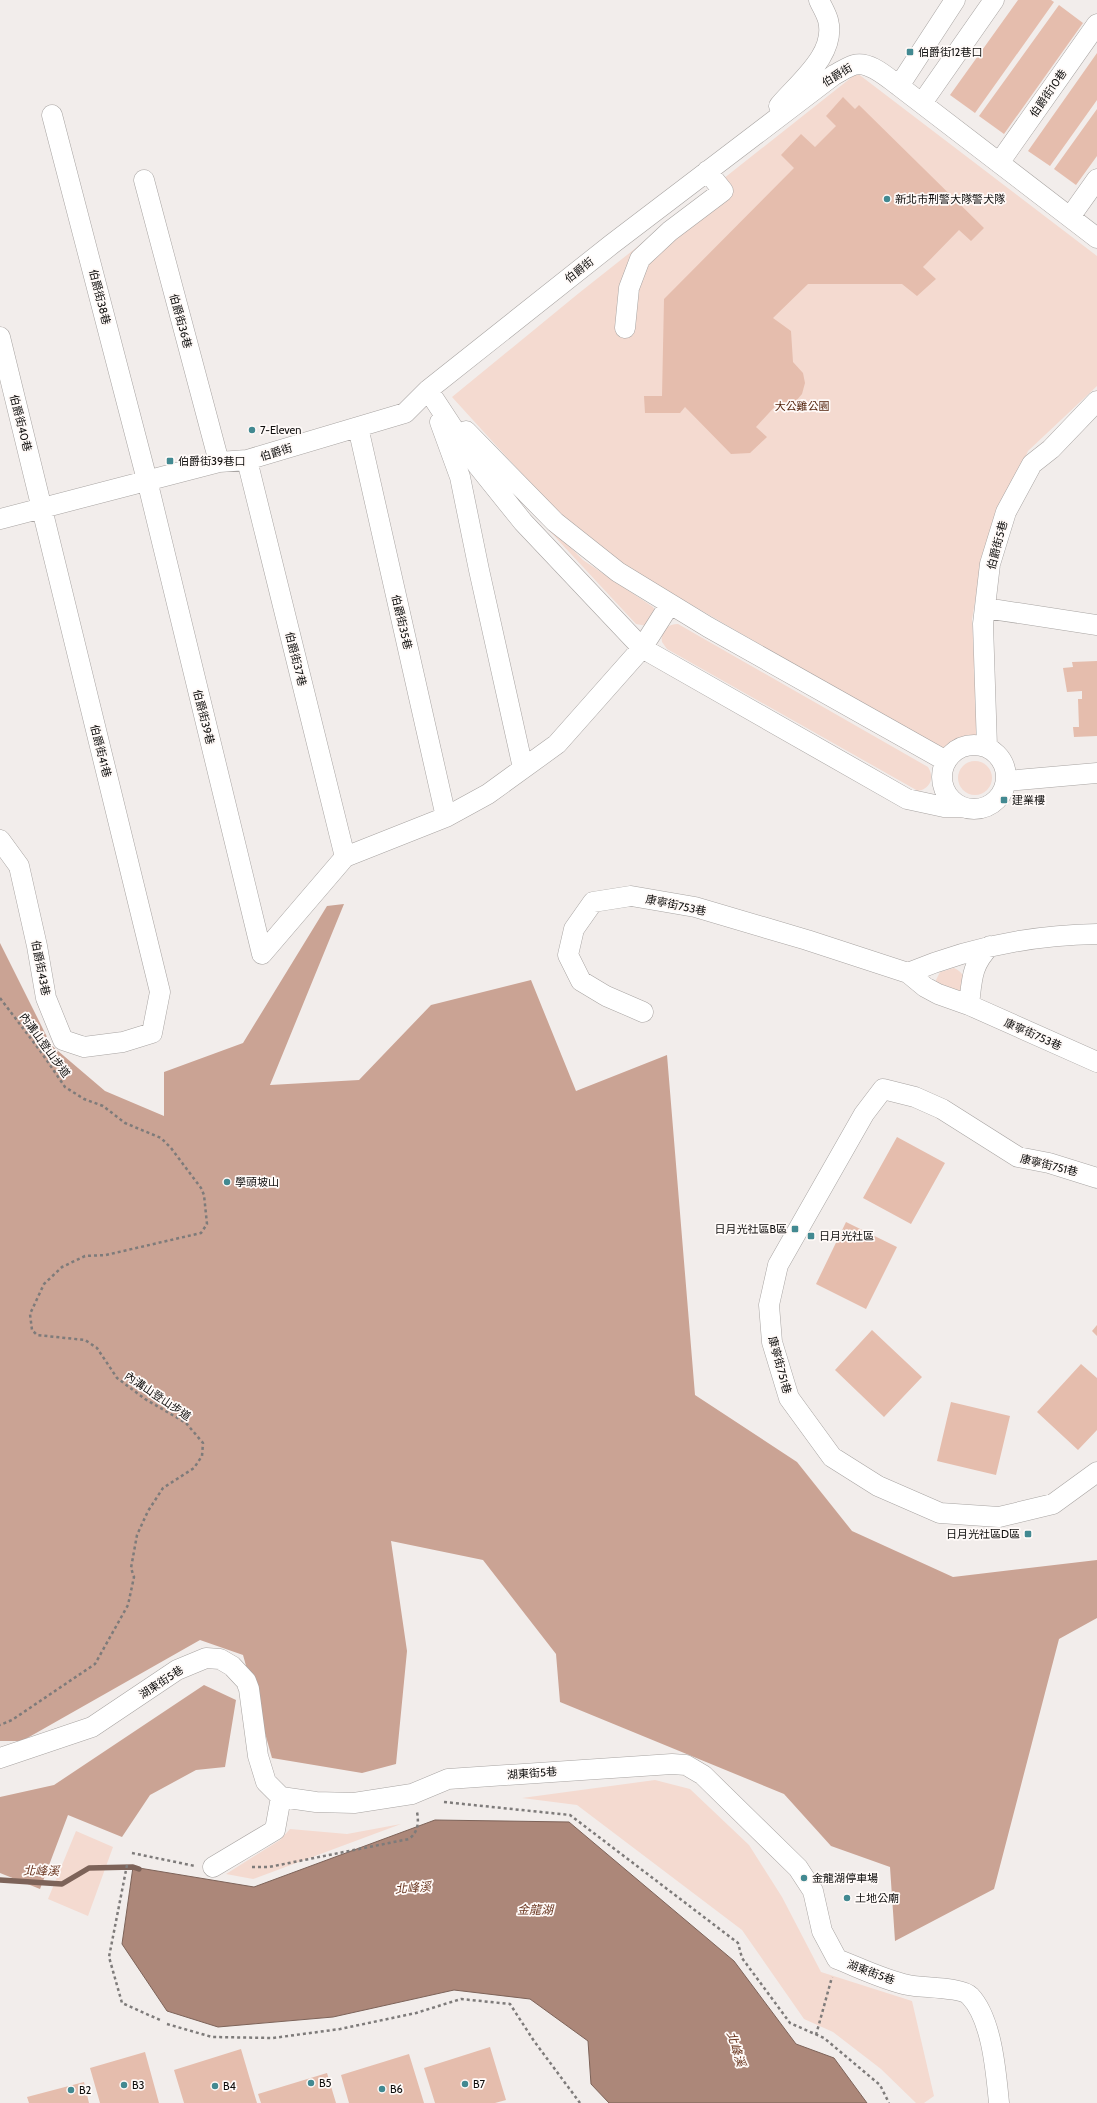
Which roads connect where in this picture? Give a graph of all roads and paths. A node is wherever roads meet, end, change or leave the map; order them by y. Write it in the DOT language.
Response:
graph roads {
  1 [pos="819,0"];
  2 [pos="955,0"];
  3 [pos="994,0"];
  4 [pos="1097,24"];
  5 [pos="900,86"];
  6 [pos="922,103"];
  7 [pos="52,115"];
  8 [pos="758,133"];
  9 [pos="999,163"];
  10 [pos="707,172"];
  11 [pos="1097,179"];
  12 [pos="144,180"];
  13 [pos="1070,217"];
  14 [pos="1097,238"];
  15 [pos="626,328"];
  16 [pos="0,337"];
  17 [pos="428,390"];
  18 [pos="1097,401"];
  19 [pos="358,427"];
  20 [pos="247,460"];
  21 [pos="219,462"];
  22 [pos="147,480"];
  23 [pos="41,509"];
  24 [pos="0,519"];
  25 [pos="670,604"];
  26 [pos="985,608"];
  27 [pos="1097,625"];
  28 [pos="642,648"];
  29 [pos="987,747"];
  30 [pos="946,761"];
  31 [pos="523,768"];
  32 [pos="1097,773"];
  33 [pos="1006,781"];
  34 [pos="961,807"];
  35 [pos="446,817"];
  36 [pos="0,840"];
  37 [pos="345,857"];
  38 [pos="1097,934"];
  39 [pos="990,946"];
  40 [pos="908,973"];
  41 [pos="160,992"];
  42 [pos="0,998"];
  43 [pos="968,1005"];
  44 [pos="643,1012"];
  45 [pos="1097,1062"];
  46 [pos="1097,1178"];
  47 [pos="1097,1472"];
  48 [pos="0,1725"];
  49 [pos="0,1758"];
  50 [pos="412,1794"];
  51 [pos="281,1797"];
  52 [pos="419,1821"];
  53 [pos="127,1865"];
  54 [pos="269,1867"];
  55 [pos="213,1868"];
  56 [pos="837,1959"];
  57 [pos="160,2020"];
  58 [pos="167,2024"];
  59 [pos="816,2035"];
  60 [pos="580,2103"];
  61 [pos="889,2103"];
  62 [pos="999,2103"];
  1 -- 8 [label="street"];
  2 -- 5 [label="street"];
  3 -- 6 [label="street"];
  4 -- 9 [label="street, 伯爵街10巷"];
  5 -- 6 [label="street, 伯爵街"];
  5 -- 8 [label="street, 伯爵街"];
  6 -- 9 [label="street, 伯爵街"];
  7 -- 22 [label="street, 伯爵街38巷"];
  8 -- 10 [label="street, 伯爵街"];
  9 -- 13 [label="street, 伯爵街"];
  10 -- 15 [label="street"];
  10 -- 17 [label="street, 伯爵街"];
  11 -- 13 [label="street"];
  12 -- 21 [label="street, 伯爵街36巷"];
  13 -- 14 [label="street, 伯爵街"];
  16 -- 23 [label="street, 伯爵街40巷"];
  17 -- 19 [label="street, 伯爵街"];
  17 -- 25 [label="street"];
  17 -- 28 [label="street"];
  17 -- 31 [label="street"];
  18 -- 26 [label="street, 伯爵街5巷"];
  19 -- 20 [label="street, 伯爵街"];
  19 -- 35 [label="street, 伯爵街35巷"];
  20 -- 21 [label="street, 伯爵街"];
  20 -- 37 [label="street, 伯爵街37巷"];
  21 -- 22 [label="street, 伯爵街"];
  22 -- 23 [label="street, 伯爵街"];
  22 -- 37 [label="street, 伯爵街39巷"];
  23 -- 24 [label="street, 伯爵街"];
  23 -- 41 [label="street, 伯爵街41巷"];
  25 -- 28 [label="street"];
  25 -- 30 [label="street"];
  26 -- 27 [label="street"];
  26 -- 29 [label="street, 伯爵街5巷"];
  28 -- 31 [label="street"];
  28 -- 34 [label="street"];
  29 -- 30 [label="street"];
  29 -- 33 [label="street"];
  30 -- 34 [label="street"];
  31 -- 35 [label="street"];
  32 -- 33 [label="street"];
  33 -- 34 [label="street"];
  35 -- 37 [label="street"];
  36 -- 41 [label="street, 伯爵街43巷"];
  38 -- 39 [label="street"];
  39 -- 40 [label="street"];
  39 -- 43 [label="street"];
  40 -- 43 [label="street, 康寧街753巷"];
  40 -- 44 [label="street, 康寧街753巷"];
  42 -- 48 [label="path, 內溝山登山步道"];
  43 -- 45 [label="street, 康寧街753巷"];
  46 -- 47 [label="street, 康寧街751巷"];
  49 -- 51 [label="street, 湖東街5巷"];
  50 -- 51 [label="street, 湖東街5巷"];
  50 -- 56 [label="street, 湖東街5巷"];
  50 -- 59 [label="path"];
  51 -- 55 [label="street"];
  52 -- 54 [label="path"];
  53 -- 57 [label="path"];
  56 -- 59 [label="path"];
  56 -- 62 [label="street, 湖東街5巷"];
  58 -- 60 [label="path"];
  59 -- 61 [label="path"];
}
